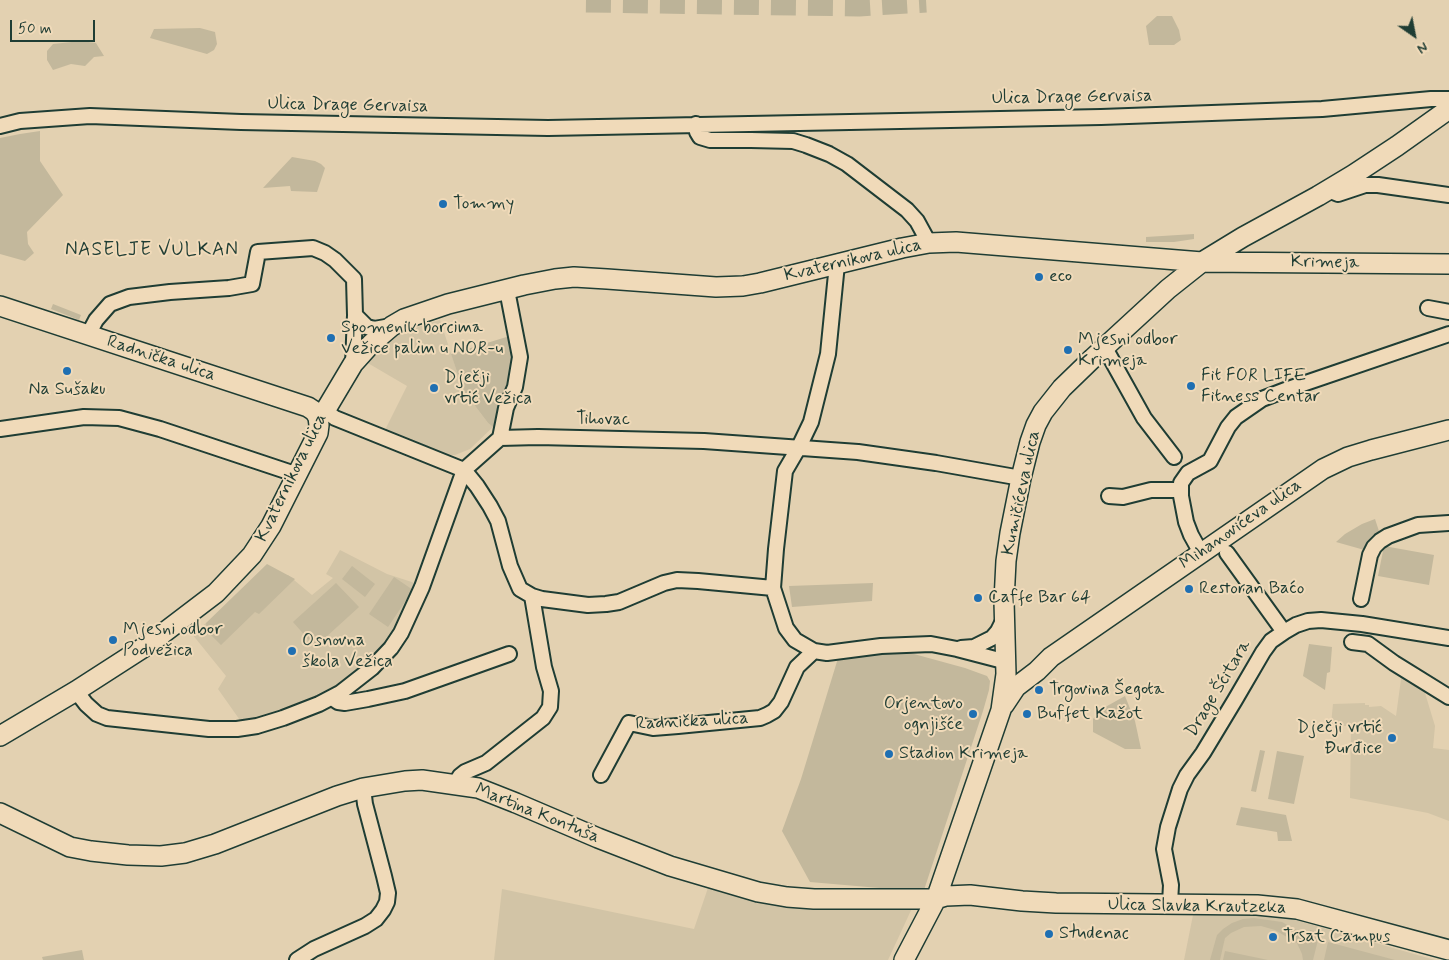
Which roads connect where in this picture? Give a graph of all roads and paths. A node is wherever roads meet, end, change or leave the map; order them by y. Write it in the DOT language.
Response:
graph roads {
  1 [pos="1449,100"];
  2 [pos="1449,109"];
  3 [pos="696,124"];
  4 [pos="0,126"];
  5 [pos="1328,190"];
  6 [pos="1449,195"];
  7 [pos="929,242"];
  8 [pos="1202,262"];
  9 [pos="837,264"];
  10 [pos="1449,264"];
  11 [pos="507,290"];
  12 [pos="0,306"];
  13 [pos="1428,308"];
  14 [pos="1449,312"];
  15 [pos="355,318"];
  16 [pos="386,331"];
  17 [pos="1449,334"];
  18 [pos="88,335"];
  19 [pos="1104,348"];
  20 [pos="353,364"];
  21 [pos="322,414"];
  22 [pos="1,430"];
  23 [pos="1449,430"];
  24 [pos="500,438"];
  25 [pos="800,447"];
  26 [pos="1174,457"];
  27 [pos="464,470"];
  28 [pos="298,475"];
  29 [pos="1021,478"];
  30 [pos="1181,490"];
  31 [pos="1109,496"];
  32 [pos="1449,523"];
  33 [pos="1201,553"];
  34 [pos="1227,553"];
  35 [pos="773,588"];
  36 [pos="532,596"];
  37 [pos="1362,599"];
  38 [pos="1005,618"];
  39 [pos="1284,632"];
  40 [pos="1449,638"];
  41 [pos="1352,642"];
  42 [pos="957,649"];
  43 [pos="814,651"];
  44 [pos="509,654"];
  45 [pos="1051,657"];
  46 [pos="1007,662"];
  47 [pos="76,691"];
  48 [pos="1449,696"];
  49 [pos="332,698"];
  50 [pos="1001,710"];
  51 [pos="0,736"];
  52 [pos="601,775"];
  53 [pos="455,784"];
  54 [pos="362,788"];
  55 [pos="1,817"];
  56 [pos="950,860"];
  57 [pos="970,895"];
  58 [pos="936,899"];
  59 [pos="1170,903"];
  60 [pos="1449,950"];
  61 [pos="297,960"];
  62 [pos="904,960"];
  1 -- 3 [label="street, Ulica Drage Gervaisa"];
  2 -- 5 [label="street, Kumičićeva ulica"];
  3 -- 4 [label="street, Ulica Drage Gervaisa"];
  3 -- 7 [label="street"];
  5 -- 6 [label="street, Kumičićeva ulica"];
  5 -- 8 [label="street, Kumičićeva ulica"];
  7 -- 8 [label="street, Kvaternikova ulica"];
  7 -- 9 [label="street, Kvaternikova ulica"];
  8 -- 10 [label="street, Krimeja"];
  8 -- 19 [label="street, Kumičićeva ulica"];
  9 -- 11 [label="street, Kvaternikova ulica"];
  9 -- 25 [label="street"];
  11 -- 16 [label="street, Kvaternikova ulica"];
  11 -- 24 [label="street"];
  12 -- 18 [label="street, Radnička ulica"];
  13 -- 14 [label="street"];
  15 -- 16 [label="street"];
  15 -- 18 [label="street, Kvaternikova ulica"];
  15 -- 20 [label="street, Kvaternikova ulica"];
  16 -- 20 [label="street, Kvaternikova ulica"];
  17 -- 30 [label="street"];
  18 -- 21 [label="street, Radnička ulica"];
  19 -- 26 [label="street"];
  19 -- 29 [label="street, Kumičićeva ulica"];
  20 -- 21 [label="street, Kvaternikova ulica"];
  21 -- 27 [label="street, Radnička ulica"];
  21 -- 28 [label="street, Kvaternikova ulica"];
  22 -- 28 [label="street"];
  23 -- 33 [label="street, Mihanovićeva ulica"];
  24 -- 25 [label="street, Tihovac"];
  24 -- 27 [label="street"];
  25 -- 29 [label="street, Tihovac"];
  25 -- 35 [label="street"];
  27 -- 36 [label="street, Radnička ulica"];
  27 -- 49 [label="street"];
  28 -- 47 [label="street, Kvaternikova ulica"];
  29 -- 38 [label="street, Kumičićeva ulica"];
  30 -- 31 [label="street"];
  30 -- 33 [label="street"];
  32 -- 37 [label="street"];
  33 -- 45 [label="street, Mihanovićeva ulica"];
  34 -- 39 [label="street"];
  35 -- 36 [label="street"];
  35 -- 43 [label="street"];
  36 -- 53 [label="street"];
  38 -- 42 [label="street"];
  38 -- 46 [label="street, Kumičićeva ulica"];
  39 -- 40 [label="street, Drage Šćitara"];
  39 -- 59 [label="street, Drage Šćitara"];
  41 -- 48 [label="street"];
  42 -- 43 [label="street"];
  42 -- 46 [label="street"];
  43 -- 52 [label="street, Radnička ulica"];
  44 -- 49 [label="street"];
  45 -- 46 [label="street, Mihanovićeva ulica"];
  45 -- 50 [label="street, Mihanovićeva ulica"];
  46 -- 50 [label="street, Kumičićeva ulica"];
  47 -- 49 [label="street"];
  47 -- 51 [label="street, Kvaternikova ulica"];
  50 -- 56 [label="street, Kumičićeva ulica"];
  53 -- 54 [label="street, Martina Kontuša"];
  53 -- 58 [label="street, Martina Kontuša"];
  54 -- 55 [label="street, Martina Kontuša"];
  54 -- 61 [label="street"];
  56 -- 57 [label="street"];
  56 -- 58 [label="street, Kumičićeva ulica"];
  57 -- 58 [label="street, Ulica Slavka Krautzeka"];
  57 -- 59 [label="street, Ulica Slavka Krautzeka"];
  58 -- 62 [label="street, Kumičićeva ulica"];
  59 -- 60 [label="street, Ulica Slavka Krautzeka"];
}
